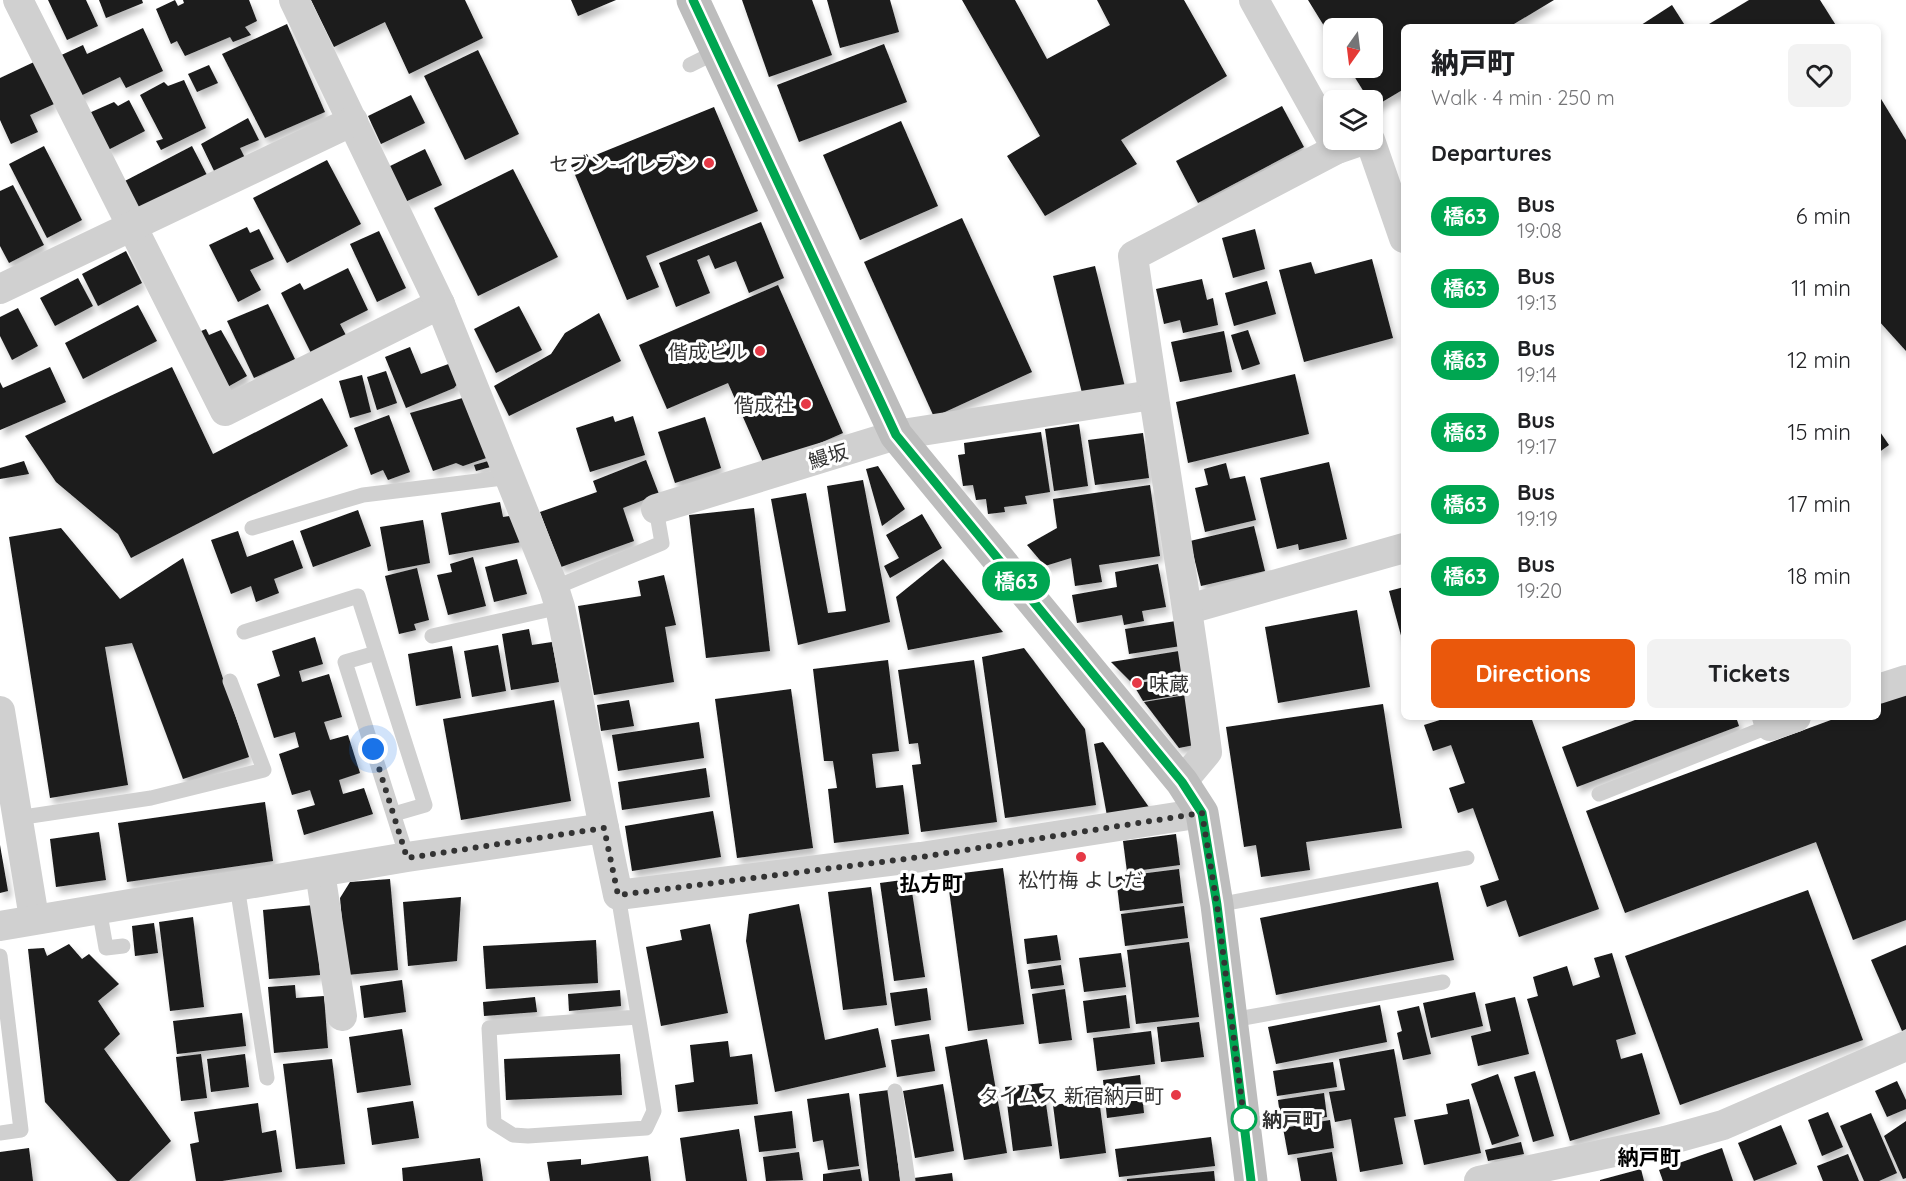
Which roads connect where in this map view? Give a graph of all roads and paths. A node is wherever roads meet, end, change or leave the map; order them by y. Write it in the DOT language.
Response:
graph roads {
  1 [pos="18,0"];
  2 [pos="294,0"];
  3 [pos="693,0"];
  4 [pos="1259,2"];
  5 [pos="1323,102"];
  6 [pos="353,121"];
  7 [pos="1338,150"];
  8 [pos="1373,150"];
  9 [pos="131,227"];
  10 [pos="1401,229"];
  11 [pos="0,290"];
  12 [pos="440,304"];
  13 [pos="1152,395"];
  14 [pos="896,435"];
  15 [pos="511,477"];
  16 [pos="656,509"];
  17 [pos="252,528"];
  18 [pos="1401,549"];
  19 [pos="557,597"];
  20 [pos="1189,609"];
  21 [pos="244,632"];
  22 [pos="432,636"];
  23 [pos="376,653"];
  24 [pos="1906,680"];
  25 [pos="230,681"];
  26 [pos="1881,688"];
  27 [pos="0,711"];
  28 [pos="1778,720"];
  29 [pos="1182,782"];
  30 [pos="1599,794"];
  31 [pos="1202,813"];
  32 [pos="394,814"];
  33 [pos="17,818"];
  34 [pos="604,828"];
  35 [pos="407,858"];
  36 [pos="1467,858"];
  37 [pos="320,872"];
  38 [pos="237,886"];
  39 [pos="618,895"];
  40 [pos="1217,905"];
  41 [pos="99,908"];
  42 [pos="34,918"];
  43 [pos="0,926"];
  44 [pos="123,946"];
  45 [pos="0,956"];
  46 [pos="1443,982"];
  47 [pos="342,1016"];
  48 [pos="638,1017"];
  49 [pos="1232,1020"];
  50 [pos="1906,1047"];
  51 [pos="267,1078"];
  52 [pos="895,1091"];
  53 [pos="0,1133"];
  54 [pos="1547,1174"];
  55 [pos="908,1181"];
  56 [pos="1251,1181"];
  57 [pos="1479,1181"];
  1 -- 9 [label="street"];
  2 -- 6 [label="street"];
  3 -- 14 [label="street"];
  4 -- 5 [label="street"];
  6 -- 9 [label="street"];
  6 -- 12 [label="street"];
  7 -- 13 [label="street"];
  8 -- 10 [label="street"];
  9 -- 11 [label="street"];
  9 -- 12 [label="street"];
  12 -- 15 [label="street"];
  13 -- 14 [label="street, 鰻坂"];
  13 -- 20 [label="street"];
  14 -- 16 [label="street, 鰻坂"];
  14 -- 29 [label="street"];
  15 -- 17 [label="lane"];
  15 -- 19 [label="street"];
  16 -- 19 [label="lane, 鰻坂"];
  18 -- 20 [label="street"];
  19 -- 22 [label="lane"];
  19 -- 34 [label="street"];
  20 -- 29 [label="street"];
  21 -- 23 [label="lane"];
  23 -- 32 [label="lane"];
  23 -- 32 [label="lane"];
  24 -- 26 [label="street"];
  25 -- 33 [label="lane"];
  27 -- 33 [label="street"];
  28 -- 30 [label="lane"];
  29 -- 31 [label="street"];
  31 -- 39 [label="street"];
  31 -- 40 [label="street"];
  32 -- 35 [label="lane"];
  33 -- 42 [label="street"];
  34 -- 35 [label="street"];
  34 -- 39 [label="street"];
  35 -- 37 [label="street"];
  36 -- 40 [label="lane"];
  37 -- 38 [label="street"];
  37 -- 47 [label="street"];
  38 -- 41 [label="street"];
  38 -- 51 [label="lane"];
  39 -- 48 [label="lane"];
  40 -- 49 [label="street"];
  41 -- 42 [label="street"];
  41 -- 44 [label="lane"];
  42 -- 43 [label="street"];
  45 -- 53 [label="lane"];
  46 -- 49 [label="lane"];
  48 -- 48 [label="lane"];
  49 -- 56 [label="street"];
  50 -- 54 [label="street"];
  52 -- 55 [label="lane"];
  54 -- 57 [label="street"];
}
